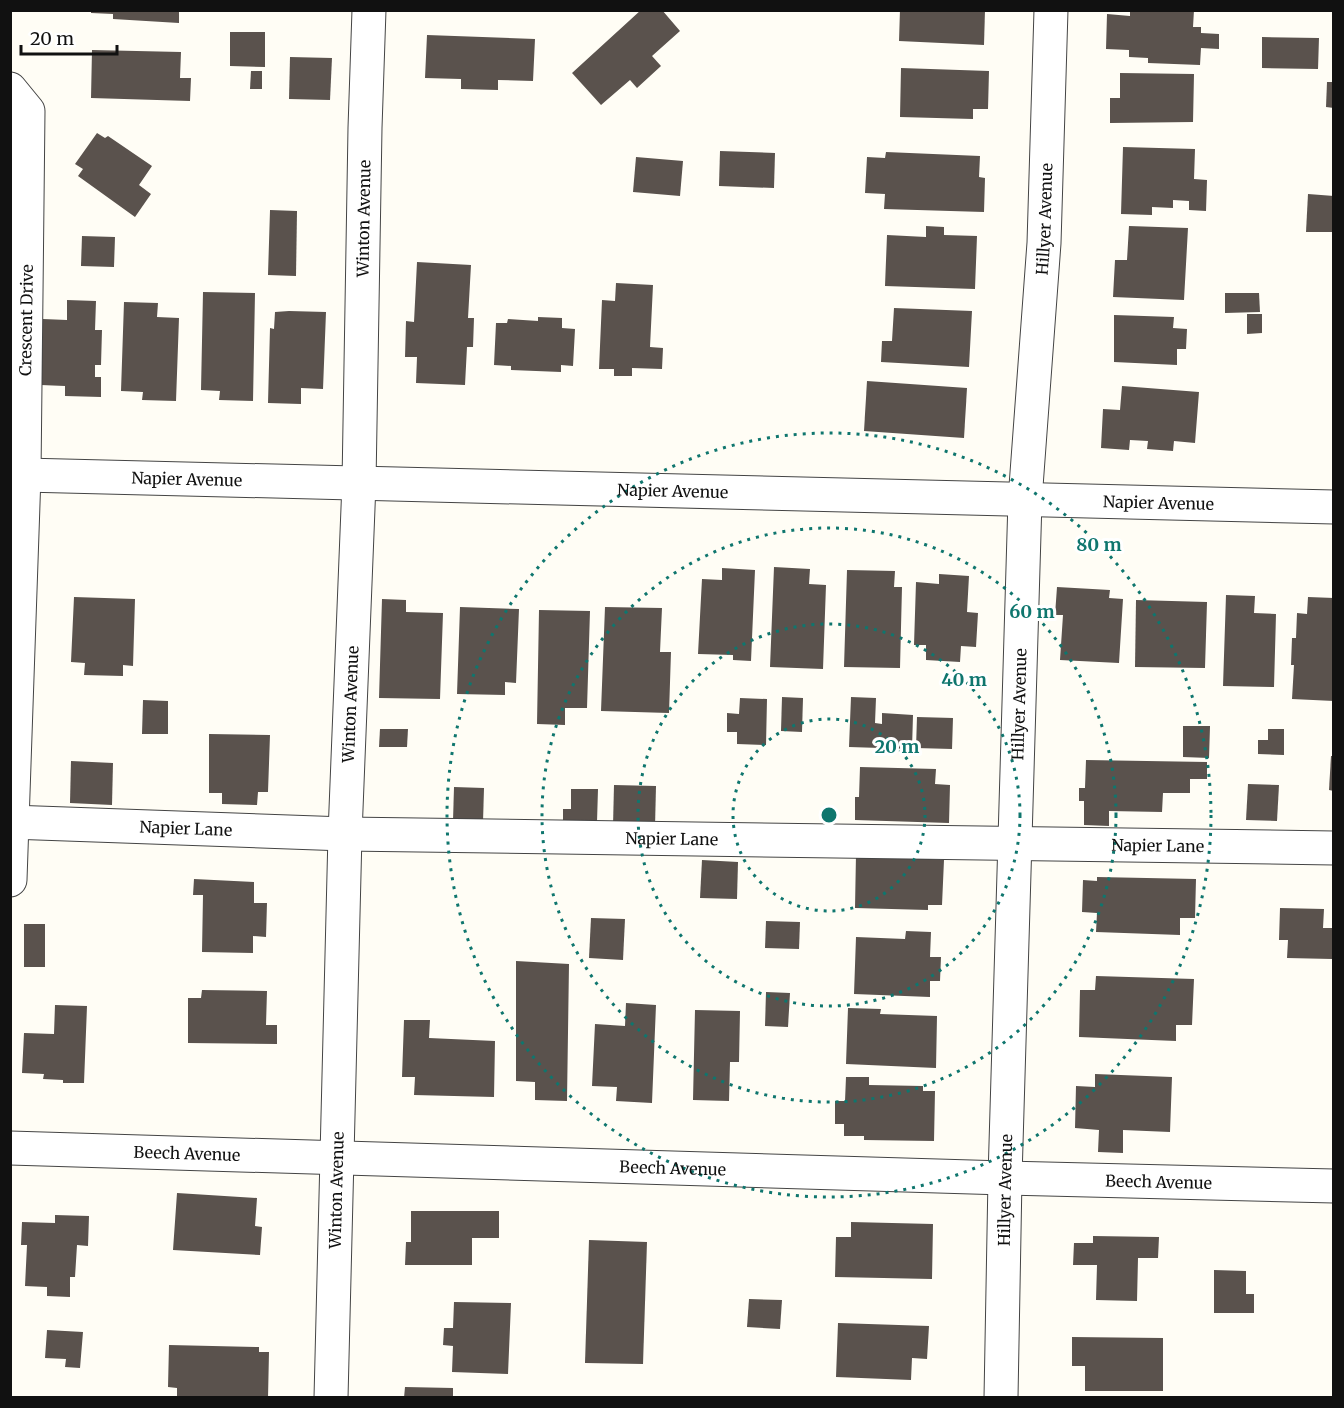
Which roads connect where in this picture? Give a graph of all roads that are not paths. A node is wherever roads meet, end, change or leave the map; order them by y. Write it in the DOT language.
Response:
graph roads {
  1 [pos="369,10"];
  2 [pos="1051,10"];
  3 [pos="10,89"];
  4 [pos="17,474"];
  5 [pos="359,483"];
  6 [pos="1025,500"];
  7 [pos="1334,507"];
  8 [pos="11,822"];
  9 [pos="345,834"];
  10 [pos="1016,844"];
  11 [pos="1334,848"];
  12 [pos="10,880"];
  13 [pos="10,1148"];
  14 [pos="336,1157"];
  15 [pos="1005,1178"];
  16 [pos="1334,1186"];
  17 [pos="331,1398"];
  18 [pos="1000,1398"];
  1 -- 5 [label="street, Winton Avenue"];
  2 -- 6 [label="street, Hillyer Avenue"];
  3 -- 4 [label="street, Crescent Drive"];
  4 -- 5 [label="street, Napier Avenue"];
  4 -- 8 [label="street, Crescent Drive"];
  5 -- 6 [label="street, Napier Avenue"];
  5 -- 9 [label="street, Winton Avenue"];
  6 -- 7 [label="street, Napier Avenue"];
  6 -- 10 [label="street, Hillyer Avenue"];
  8 -- 9 [label="street, Napier Lane"];
  8 -- 12 [label="street, Crescent Drive"];
  9 -- 10 [label="street, Napier Lane"];
  9 -- 14 [label="street, Winton Avenue"];
  10 -- 11 [label="street, Napier Lane"];
  10 -- 15 [label="street, Hillyer Avenue"];
  13 -- 14 [label="street, Beech Avenue"];
  14 -- 15 [label="street, Beech Avenue"];
  14 -- 17 [label="street, Winton Avenue"];
  15 -- 16 [label="street, Beech Avenue"];
  15 -- 18 [label="street, Hillyer Avenue"];
}
